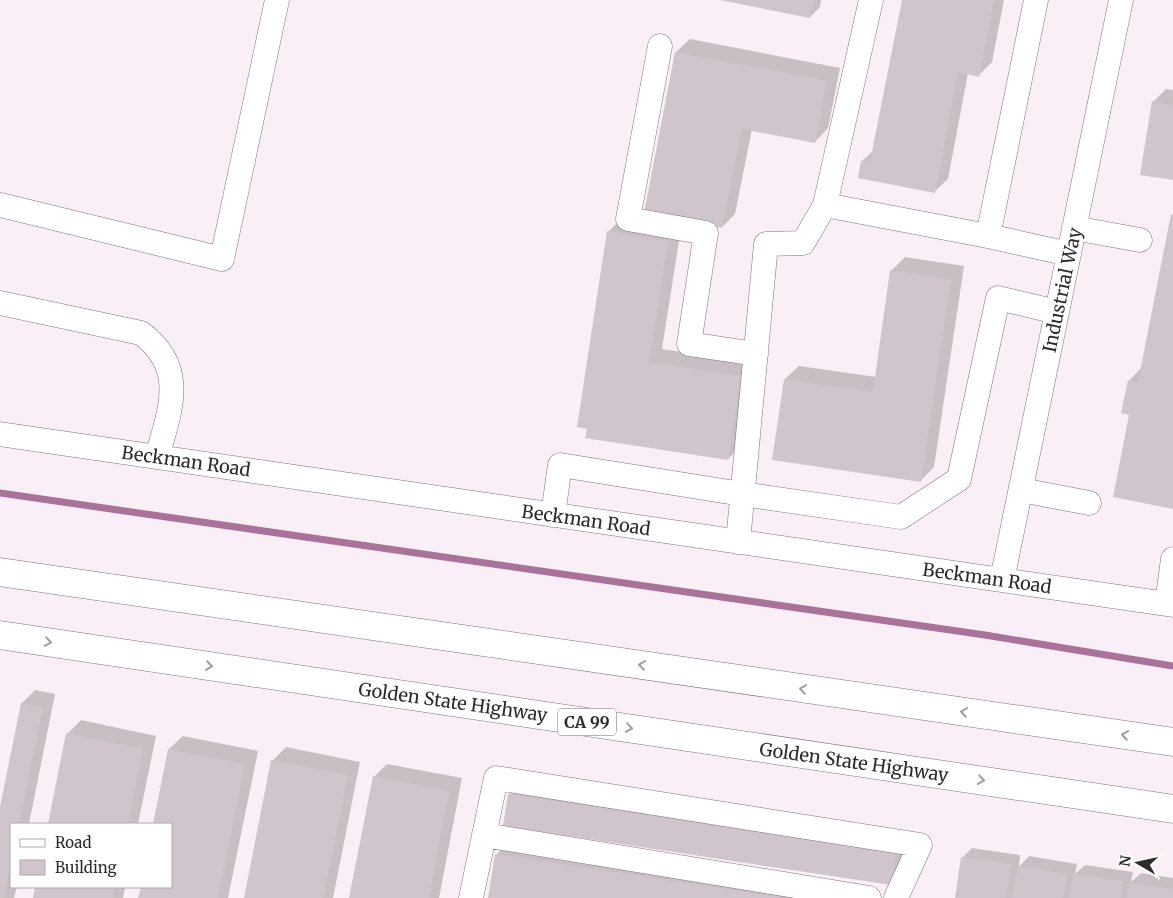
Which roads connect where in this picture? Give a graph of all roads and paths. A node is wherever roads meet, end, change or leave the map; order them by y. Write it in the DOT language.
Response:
graph roads {
  1 [pos="277,0"];
  2 [pos="871,0"];
  3 [pos="1036,0"];
  4 [pos="1121,0"];
  5 [pos="660,46"];
  6 [pos="0,205"];
  7 [pos="824,205"];
  8 [pos="1074,228"];
  9 [pos="988,236"];
  10 [pos="1140,240"];
  11 [pos="1069,254"];
  12 [pos="0,303"];
  13 [pos="1057,312"];
  14 [pos="756,354"];
  15 [pos="0,434"];
  16 [pos="157,457"];
  17 [pos="1021,490"];
  18 [pos="742,494"];
  19 [pos="1089,503"];
  20 [pos="553,515"];
  21 [pos="738,542"];
  22 [pos="1173,559"];
  23 [pos="0,572"];
  24 [pos="1002,580"];
  25 [pos="1170,605"];
  26 [pos="0,635"];
  27 [pos="1173,742"];
  28 [pos="1173,809"];
  29 [pos="484,835"];
  30 [pos="471,898"];
  31 [pos="869,898"];
  32 [pos="896,898"];
  1 -- 6 [label="street"];
  2 -- 7 [label="street"];
  3 -- 9 [label="street"];
  4 -- 8 [label="street, Industrial Way"];
  5 -- 14 [label="street"];
  7 -- 9 [label="street"];
  7 -- 14 [label="street"];
  8 -- 10 [label="street"];
  8 -- 11 [label="street, Industrial Way"];
  9 -- 11 [label="street"];
  11 -- 13 [label="street, Industrial Way"];
  12 -- 16 [label="street"];
  13 -- 17 [label="street, Industrial Way"];
  13 -- 18 [label="street"];
  14 -- 18 [label="street"];
  15 -- 16 [label="street, Beckman Road"];
  16 -- 20 [label="street, Beckman Road"];
  17 -- 19 [label="street"];
  17 -- 24 [label="street, Industrial Way"];
  18 -- 20 [label="street"];
  18 -- 21 [label="street"];
  20 -- 21 [label="street, Beckman Road"];
  21 -- 24 [label="street, Beckman Road"];
  22 -- 25 [label="street"];
  27 -- 23 [label="highway, one-way"];
  24 -- 25 [label="street, Beckman Road"];
  26 -- 28 [label="highway, Golden State Highway / CA 99, one-way"];
  29 -- 30 [label="street"];
  29 -- 31 [label="street"];
  29 -- 32 [label="street"];
}
